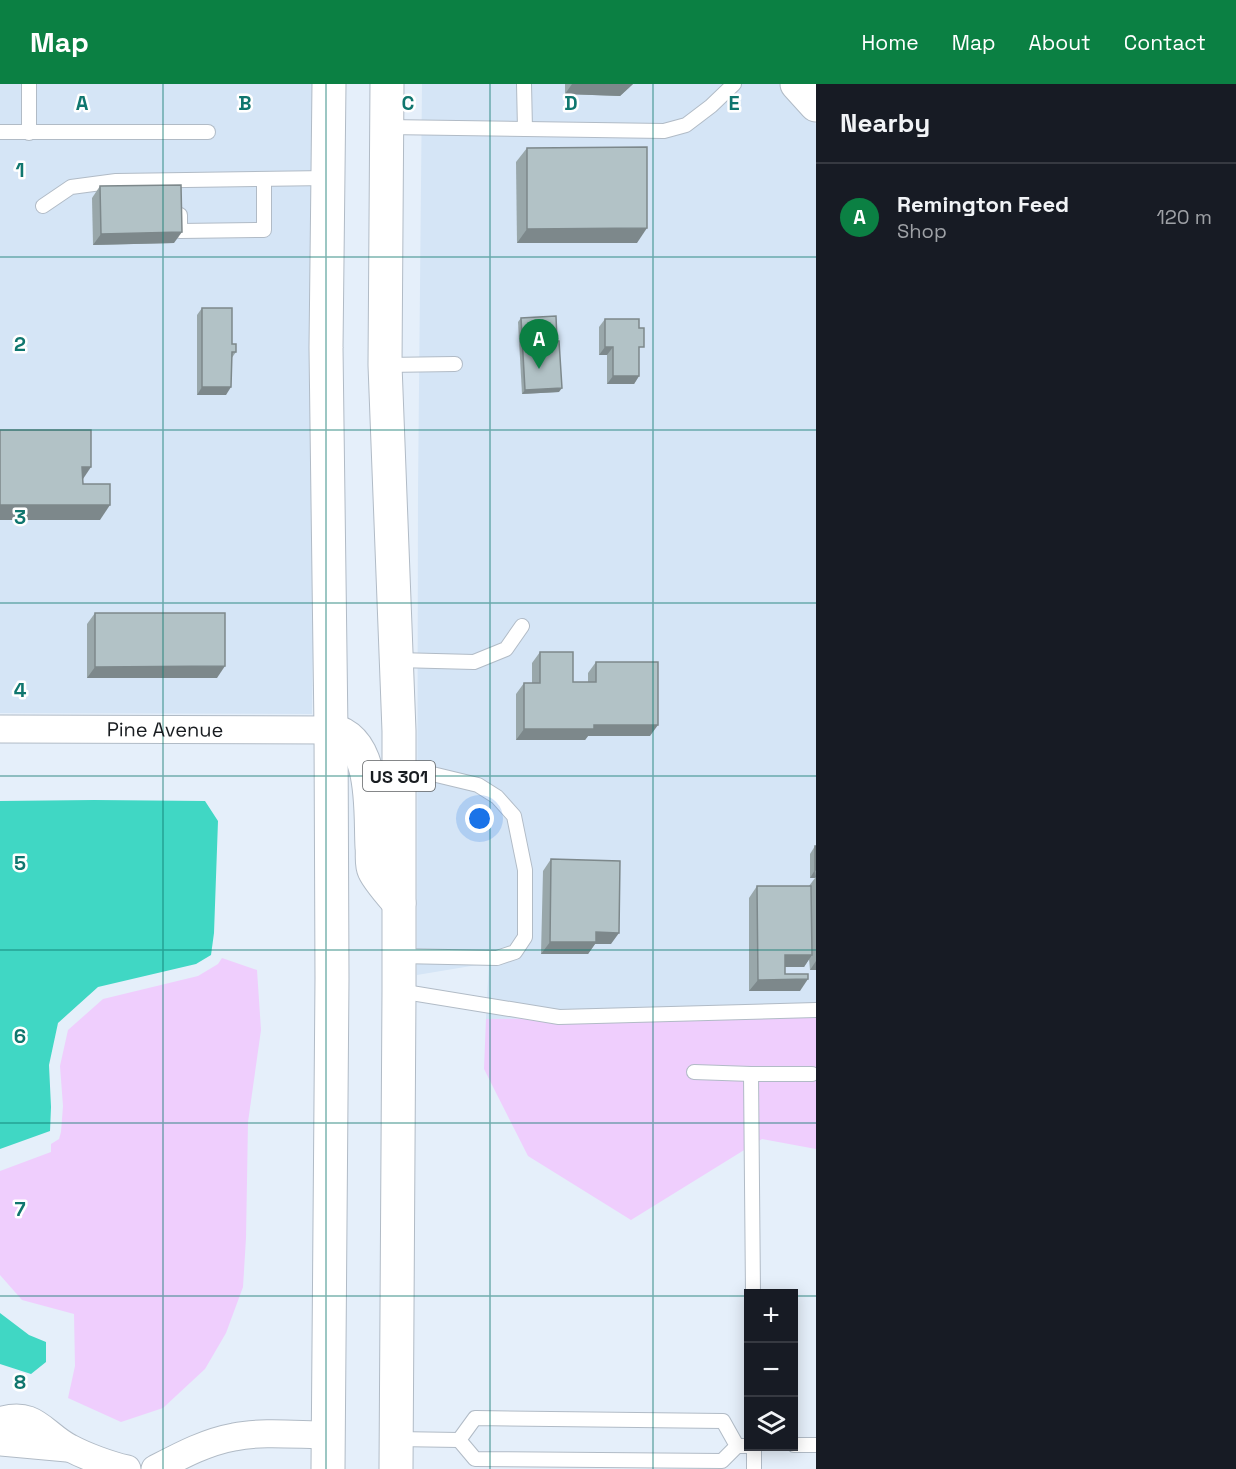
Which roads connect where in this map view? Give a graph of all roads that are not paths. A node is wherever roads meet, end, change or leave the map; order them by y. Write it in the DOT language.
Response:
graph roads {
  1 [pos="29,84"];
  2 [pos="329,84"];
  3 [pos="387,84"];
  4 [pos="524,84"];
  5 [pos="797,84"];
  6 [pos="729,86"];
  7 [pos="816,105"];
  8 [pos="387,127"];
  9 [pos="525,129"];
  10 [pos="0,132"];
  11 [pos="208,132"];
  12 [pos="29,133"];
  13 [pos="328,178"];
  14 [pos="264,179"];
  15 [pos="180,190"];
  16 [pos="43,206"];
  17 [pos="385,364"];
  18 [pos="455,364"];
  19 [pos="522,626"];
  20 [pos="397,660"];
  21 [pos="0,729"];
  22 [pos="331,730"];
  23 [pos="399,766"];
  24 [pos="399,903"];
  25 [pos="399,956"];
  26 [pos="399,991"];
  27 [pos="816,1010"];
  28 [pos="694,1072"];
  29 [pos="751,1074"];
  30 [pos="812,1074"];
  31 [pos="753,1289"];
  32 [pos="0,1421"];
  33 [pos="328,1435"];
  34 [pos="459,1440"];
  35 [pos="0,1442"];
  36 [pos="816,1445"];
  37 [pos="743,1446"];
  38 [pos="798,1446"];
  39 [pos="69,1448"];
  40 [pos="754,1451"];
  41 [pos="396,1454"];
  42 [pos="605,1460"];
  43 [pos="127,1469"];
  44 [pos="155,1469"];
  45 [pos="328,1469"];
  46 [pos="628,1469"];
  47 [pos="754,1469"];
  1 -- 12 [label="lane"];
  2 -- 13 [label="main road"];
  3 -- 8 [label="main road, US 301"];
  4 -- 9 [label="lane"];
  5 -- 7 [label="main road"];
  6 -- 9 [label="lane"];
  8 -- 9 [label="lane"];
  8 -- 17 [label="main road, US 301"];
  10 -- 12 [label="lane"];
  11 -- 12 [label="lane"];
  13 -- 14 [label="lane"];
  13 -- 22 [label="main road"];
  14 -- 15 [label="lane"];
  14 -- 15 [label="lane"];
  15 -- 16 [label="lane"];
  17 -- 18 [label="lane"];
  17 -- 20 [label="main road, US 301"];
  19 -- 20 [label="lane"];
  20 -- 23 [label="main road, US 301"];
  21 -- 22 [label="street, Pine Avenue"];
  22 -- 24 [label="main road"];
  22 -- 33 [label="main road"];
  23 -- 24 [label="main road, US 301"];
  23 -- 25 [label="lane"];
  24 -- 25 [label="main road, US 301"];
  25 -- 26 [label="main road, US 301"];
  26 -- 27 [label="lane"];
  26 -- 41 [label="main road, US 301"];
  28 -- 29 [label="lane"];
  29 -- 30 [label="lane"];
  29 -- 31 [label="lane"];
  32 -- 39 [label="street"];
  33 -- 44 [label="street"];
  33 -- 45 [label="main road"];
  34 -- 37 [label="lane"];
  34 -- 41 [label="lane"];
  34 -- 42 [label="lane"];
  35 -- 39 [label="street"];
  36 -- 38 [label="lane"];
  37 -- 42 [label="lane"];
  39 -- 43 [label="street"];
  40 -- 47 [label="lane"];
  42 -- 46 [label="lane"];
}
